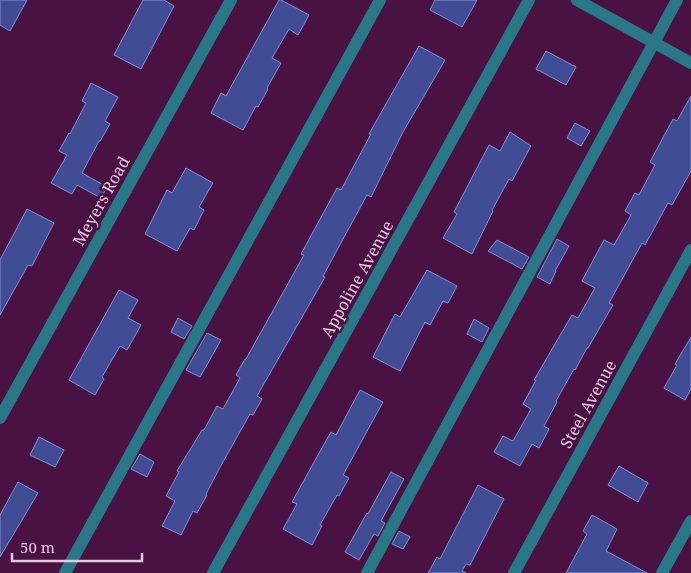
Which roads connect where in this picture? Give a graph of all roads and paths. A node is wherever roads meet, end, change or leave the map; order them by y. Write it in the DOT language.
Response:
graph roads {
  1 [pos="230,0"];
  2 [pos="380,0"];
  3 [pos="529,0"];
  4 [pos="578,0"];
  5 [pos="677,0"];
  6 [pos="654,42"];
  7 [pos="691,63"];
  8 [pos="691,250"];
  9 [pos="0,418"];
  10 [pos="691,521"];
  11 [pos="65,573"];
  12 [pos="213,573"];
  13 [pos="367,573"];
  14 [pos="514,573"];
  15 [pos="662,573"];
  1 -- 9 [label="street, Meyers Road"];
  2 -- 11 [label="street"];
  3 -- 12 [label="street, Appoline Avenue"];
  4 -- 6 [label="street"];
  5 -- 6 [label="street"];
  6 -- 7 [label="street"];
  6 -- 13 [label="street"];
  8 -- 14 [label="street, Steel Avenue"];
  10 -- 15 [label="street"];
}
